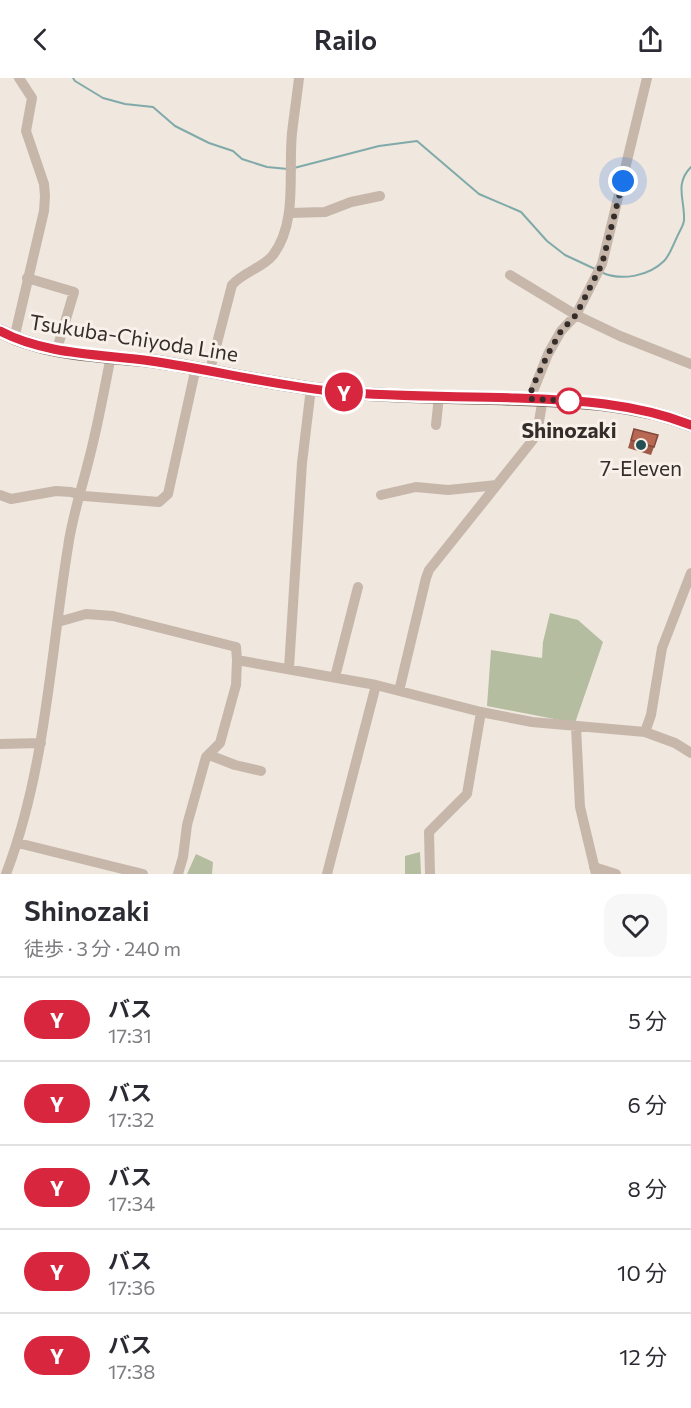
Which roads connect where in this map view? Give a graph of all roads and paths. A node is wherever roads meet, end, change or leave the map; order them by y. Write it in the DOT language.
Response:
graph roads {
  1 [pos="19,78"];
  2 [pos="299,78"];
  3 [pos="647,78"];
  4 [pos="380,196"];
  5 [pos="289,213"];
  6 [pos="510,275"];
  7 [pos="27,278"];
  8 [pos="576,315"];
  9 [pos="0,331"];
  10 [pos="14,339"];
  11 [pos="57,350"];
  12 [pos="111,356"];
  13 [pos="691,364"];
  14 [pos="203,368"];
  15 [pos="311,388"];
  16 [pos="439,396"];
  17 [pos="536,399"];
  18 [pos="691,424"];
  19 [pos="436,426"];
  20 [pos="496,485"];
  21 [pos="81,494"];
  22 [pos="0,495"];
  23 [pos="381,495"];
  24 [pos="691,573"];
  25 [pos="358,586"];
  26 [pos="58,622"];
  27 [pos="237,660"];
  28 [pos="289,668"];
  29 [pos="335,677"];
  30 [pos="376,685"];
  31 [pos="399,691"];
  32 [pos="481,712"];
  33 [pos="576,727"];
  34 [pos="645,732"];
  35 [pos="41,743"];
  36 [pos="0,744"];
  37 [pos="691,753"];
  38 [pos="208,755"];
  39 [pos="261,771"];
  40 [pos="18,843"];
  41 [pos="595,871"];
  42 [pos="6,874"];
  43 [pos="143,874"];
  44 [pos="178,874"];
  45 [pos="327,874"];
  46 [pos="429,874"];
  47 [pos="616,874"];
  1 -- 7 [label="street"];
  2 -- 5 [label="street"];
  3 -- 8 [label="street"];
  4 -- 5 [label="street"];
  5 -- 14 [label="street"];
  6 -- 8 [label="street"];
  7 -- 10 [label="street"];
  7 -- 11 [label="street"];
  8 -- 13 [label="street"];
  8 -- 17 [label="street"];
  9 -- 10 [label="main road, Tsukuba-Chiyoda Line"];
  10 -- 11 [label="main road, Tsukuba-Chiyoda Line"];
  11 -- 12 [label="main road, Tsukuba-Chiyoda Line"];
  12 -- 14 [label="main road, Tsukuba-Chiyoda Line"];
  12 -- 21 [label="street"];
  14 -- 15 [label="main road, Tsukuba-Chiyoda Line"];
  14 -- 21 [label="street"];
  15 -- 16 [label="main road, Tsukuba-Chiyoda Line"];
  15 -- 28 [label="street"];
  16 -- 17 [label="main road, Tsukuba-Chiyoda Line"];
  16 -- 19 [label="street"];
  17 -- 18 [label="main road, Tsukuba-Chiyoda Line"];
  17 -- 20 [label="street"];
  20 -- 23 [label="street"];
  20 -- 31 [label="street"];
  21 -- 22 [label="street"];
  21 -- 26 [label="street"];
  24 -- 34 [label="street"];
  25 -- 29 [label="street"];
  26 -- 27 [label="street"];
  26 -- 35 [label="street"];
  27 -- 28 [label="street"];
  27 -- 38 [label="street"];
  28 -- 29 [label="street"];
  29 -- 30 [label="street"];
  30 -- 31 [label="street"];
  30 -- 45 [label="street"];
  31 -- 32 [label="street"];
  32 -- 33 [label="street"];
  32 -- 46 [label="street"];
  33 -- 34 [label="street"];
  33 -- 41 [label="street"];
  34 -- 37 [label="street"];
  35 -- 36 [label="street"];
  35 -- 40 [label="street"];
  38 -- 39 [label="street"];
  38 -- 44 [label="street"];
  40 -- 42 [label="street"];
  40 -- 43 [label="street"];
  41 -- 47 [label="street"];
}
